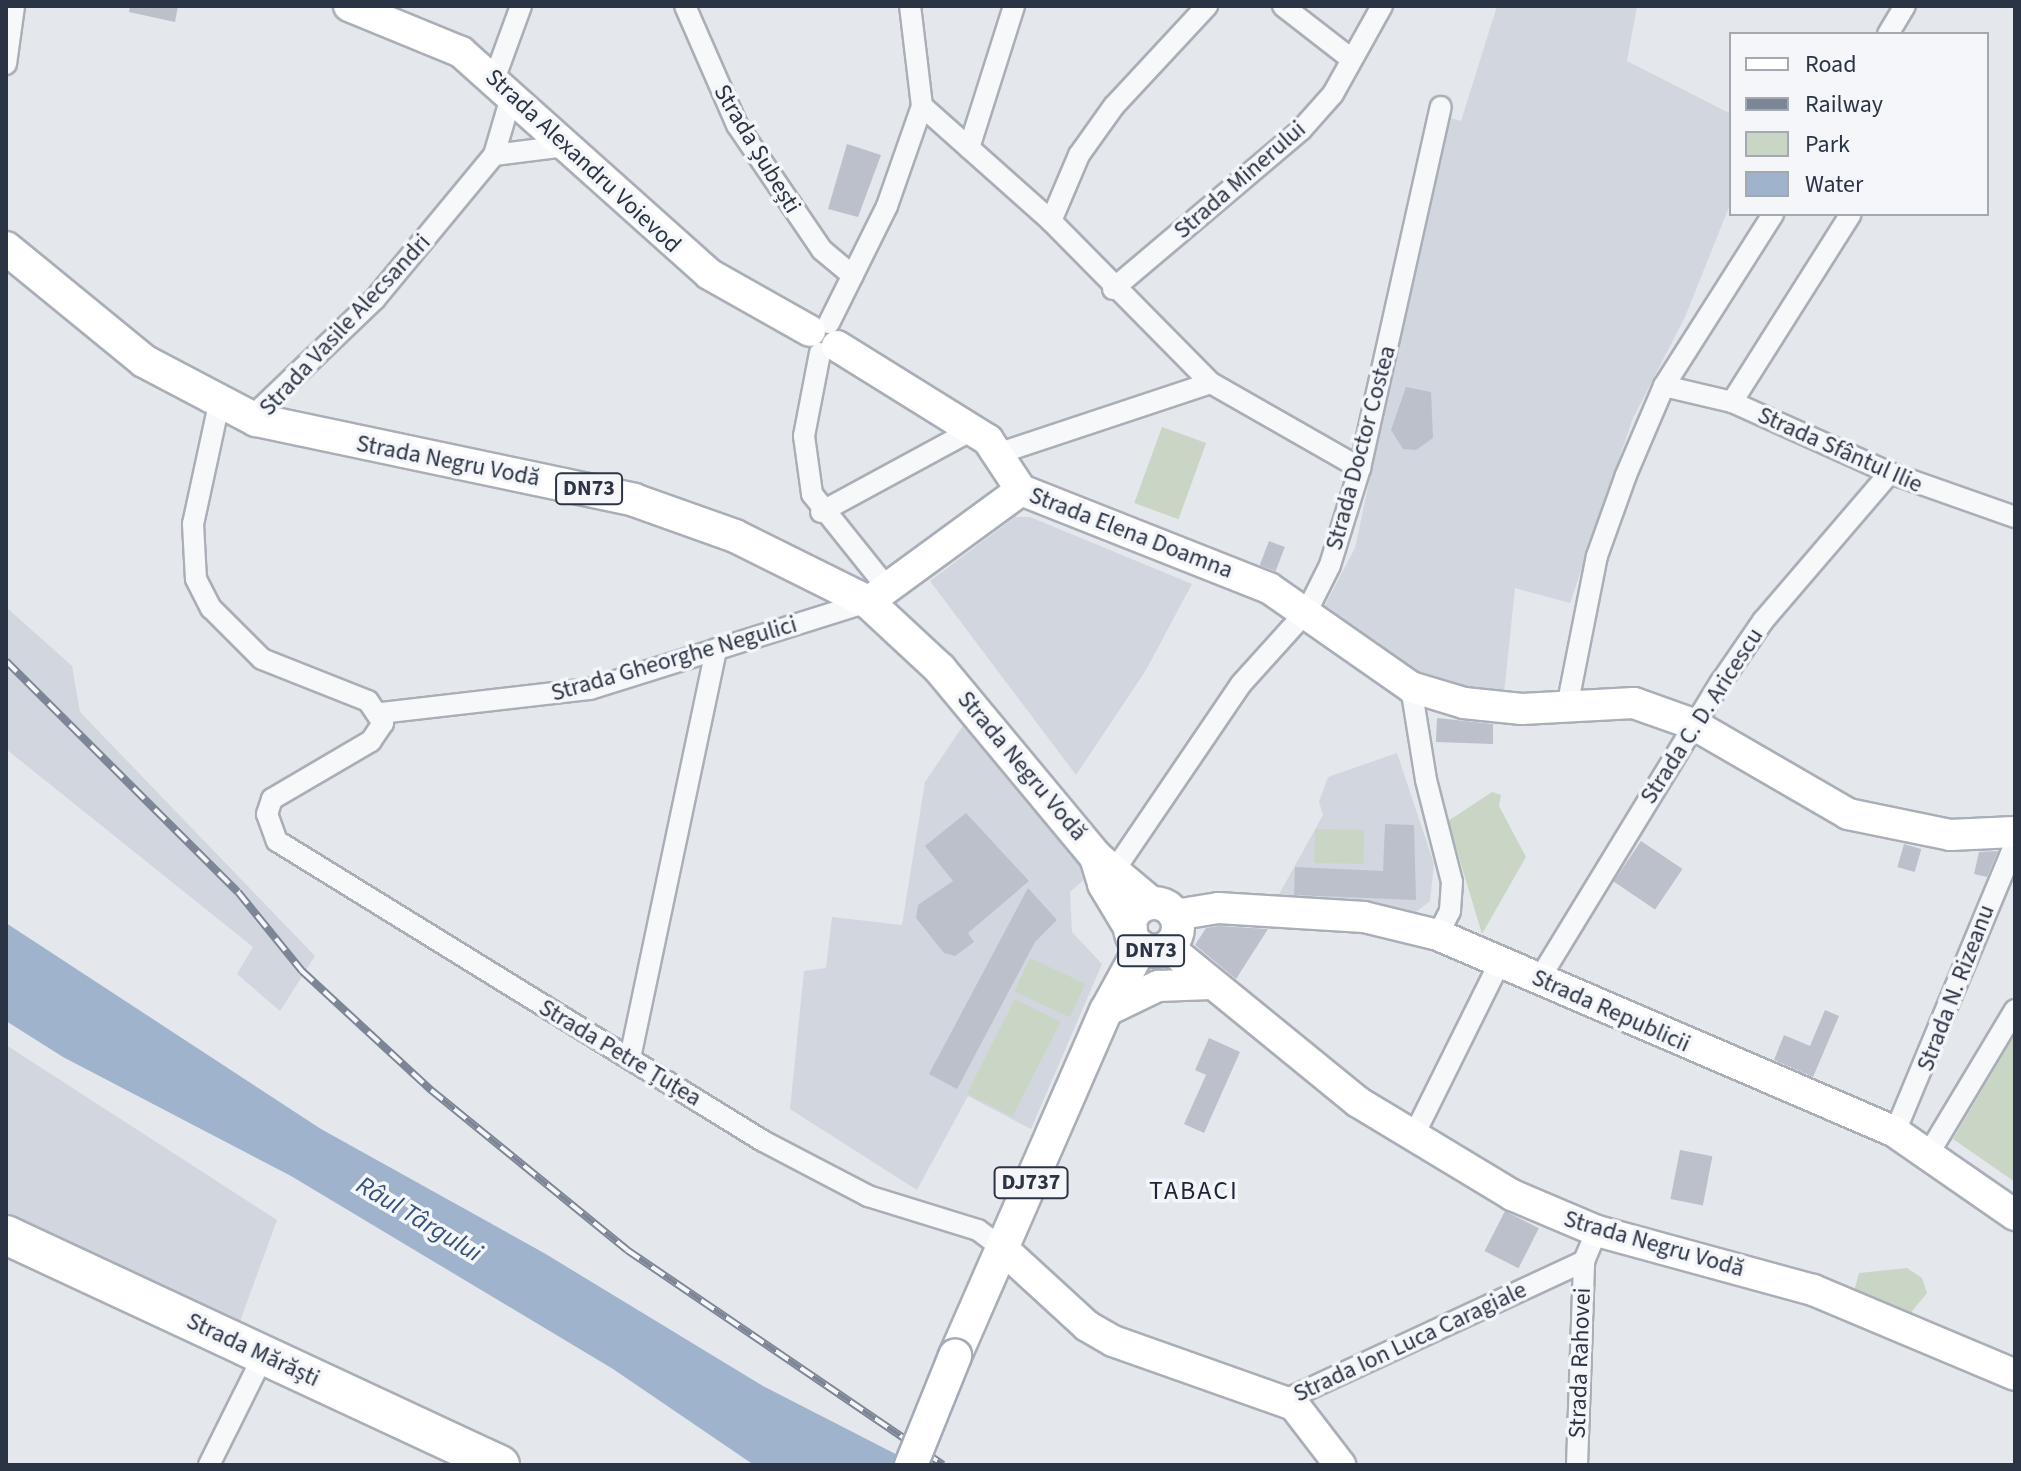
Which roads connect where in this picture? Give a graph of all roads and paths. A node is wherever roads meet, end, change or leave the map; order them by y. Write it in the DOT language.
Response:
graph roads {
  1 [pos="14,6"];
  2 [pos="349,6"];
  3 [pos="521,6"];
  4 [pos="685,6"];
  5 [pos="910,6"];
  6 [pos="1014,6"];
  7 [pos="1207,6"];
  8 [pos="1283,6"];
  9 [pos="1382,6"];
  10 [pos="1905,6"];
  11 [pos="1889,32"];
  12 [pos="1350,58"];
  13 [pos="6,64"];
  14 [pos="504,86"];
  15 [pos="922,106"];
  16 [pos="1441,107"];
  17 [pos="565,146"];
  18 [pos="969,148"];
  19 [pos="494,155"];
  20 [pos="1772,216"];
  21 [pos="1850,216"];
  22 [pos="1051,221"];
  23 [pos="6,248"];
  24 [pos="853,276"];
  25 [pos="1113,289"];
  26 [pos="824,338"];
  27 [pos="1211,383"];
  28 [pos="1664,386"];
  29 [pos="1732,402"];
  30 [pos="219,404"];
  31 [pos="256,420"];
  32 [pos="972,430"];
  33 [pos="1000,453"];
  34 [pos="1360,468"];
  35 [pos="1890,473"];
  36 [pos="1021,490"];
  37 [pos="2012,508"];
  38 [pos="821,512"];
  39 [pos="878,596"];
  40 [pos="1307,611"];
  41 [pos="716,649"];
  42 [pos="1411,687"];
  43 [pos="1567,707"];
  44 [pos="382,719"];
  45 [pos="1693,724"];
  46 [pos="2015,832"];
  47 [pos="2015,844"];
  48 [pos="1106,862"];
  49 [pos="1163,909"];
  50 [pos="1438,935"];
  51 [pos="1146,941"];
  52 [pos="1500,962"];
  53 [pos="1540,978"];
  54 [pos="1211,984"];
  55 [pos="2015,1010"];
  56 [pos="1106,1011"];
  57 [pos="630,1058"];
  58 [pos="1895,1132"];
  59 [pos="1413,1137"];
  60 [pos="1929,1153"];
  61 [pos="2015,1215"];
  62 [pos="1597,1231"];
  63 [pos="6,1235"];
  64 [pos="1002,1248"];
  65 [pos="1584,1261"];
  66 [pos="264,1354"];
  67 [pos="2015,1375"];
  68 [pos="1285,1400"];
  69 [pos="209,1465"];
  70 [pos="500,1465"];
  71 [pos="911,1465"];
  72 [pos="1340,1465"];
  73 [pos="1577,1465"];
  1 -- 13 [label="street"];
  2 -- 14 [label="main road, Strada Alexandru Voievod"];
  3 -- 14 [label="street, Strada Vasile Alecsandri"];
  4 -- 24 [label="street, Strada Șubești"];
  5 -- 15 [label="street"];
  6 -- 18 [label="street"];
  7 -- 22 [label="street"];
  8 -- 12 [label="street"];
  9 -- 12 [label="street, Strada Minerului"];
  10 -- 11 [label="street"];
  12 -- 25 [label="street, Strada Minerului"];
  14 -- 17 [label="main road, Strada Alexandru Voievod"];
  14 -- 19 [label="street, Strada Vasile Alecsandri"];
  15 -- 18 [label="street"];
  15 -- 24 [label="street"];
  16 -- 34 [label="street, Strada Doctor Costea"];
  17 -- 19 [label="street"];
  17 -- 26 [label="main road, Strada Alexandru Voievod"];
  18 -- 22 [label="street"];
  19 -- 31 [label="street, Strada Vasile Alecsandri"];
  20 -- 28 [label="street"];
  21 -- 29 [label="street"];
  22 -- 25 [label="street"];
  23 -- 30 [label="main road, Strada Negru Vodă / DN73"];
  24 -- 26 [label="street"];
  25 -- 27 [label="street"];
  26 -- 32 [label="main road, Strada Alexandru Voievod"];
  26 -- 38 [label="street"];
  27 -- 33 [label="street"];
  27 -- 34 [label="street"];
  28 -- 29 [label="street, Strada Sfântul Ilie"];
  28 -- 43 [label="street"];
  29 -- 35 [label="street, Strada Sfântul Ilie"];
  30 -- 31 [label="main road, Strada Negru Vodă / DN73"];
  30 -- 44 [label="street"];
  31 -- 39 [label="main road, Strada Negru Vodă / DN73"];
  32 -- 33 [label="main road, Strada Alexandru Voievod"];
  32 -- 38 [label="street"];
  33 -- 36 [label="main road, Strada Alexandru Voievod"];
  34 -- 40 [label="street, Strada Doctor Costea"];
  35 -- 37 [label="street, Strada Sfântul Ilie"];
  35 -- 45 [label="street, Strada C. D. Aricescu"];
  36 -- 39 [label="main road, Strada Elena Doamna"];
  36 -- 40 [label="main road, Strada Elena Doamna"];
  38 -- 39 [label="street"];
  39 -- 41 [label="street, Strada Gheorghe Negulici"];
  39 -- 48 [label="main road, Strada Negru Vodă / DN73"];
  40 -- 42 [label="main road, Strada Elena Doamna"];
  40 -- 48 [label="street, Strada Doctor Costea"];
  41 -- 44 [label="street, Strada Gheorghe Negulici"];
  41 -- 57 [label="street"];
  42 -- 43 [label="main road"];
  42 -- 50 [label="street"];
  43 -- 45 [label="main road"];
  44 -- 57 [label="street, Strada Petre Țuțea"];
  45 -- 46 [label="main road"];
  45 -- 53 [label="street, Strada C. D. Aricescu"];
  47 -- 58 [label="street, Strada N. Rizeanu"];
  48 -- 49 [label="main road, Strada Negru Vodă / DN73"];
  48 -- 51 [label="main road, Strada Negru Vodă / DN73"];
  49 -- 50 [label="main road, Strada Republicii / DN73"];
  49 -- 51 [label="main road, DN73"];
  49 -- 51 [label="main road, DN73"];
  50 -- 52 [label="main road, Strada Republicii / DN73"];
  51 -- 54 [label="main road, Strada Negru Vodă / DN73"];
  51 -- 56 [label="main road"];
  52 -- 53 [label="main road, Strada Republicii / DN73"];
  52 -- 59 [label="street"];
  53 -- 58 [label="main road, Strada Republicii / DN73"];
  54 -- 56 [label="main road"];
  54 -- 59 [label="main road, Strada Negru Vodă / DN73"];
  55 -- 60 [label="street"];
  56 -- 64 [label="main road, DJ737"];
  57 -- 64 [label="street, Strada Petre Țuțea"];
  58 -- 60 [label="main road, Strada Republicii / DN73"];
  59 -- 62 [label="main road, Strada Negru Vodă / DN73"];
  60 -- 61 [label="main road, Strada Republicii / DN73"];
  62 -- 65 [label="street"];
  62 -- 67 [label="main road, Strada Negru Vodă / DN73"];
  63 -- 66 [label="highway, Strada Mărăști"];
  64 -- 68 [label="main road, Strada Ion Luca Caragiale"];
  64 -- 71 [label="main road, DJ737, bridge"];
  65 -- 68 [label="street, Strada Ion Luca Caragiale"];
  65 -- 73 [label="street, Strada Rahovei"];
  66 -- 69 [label="street"];
  66 -- 70 [label="highway, Strada Mărăști"];
  68 -- 72 [label="main road"];
}
